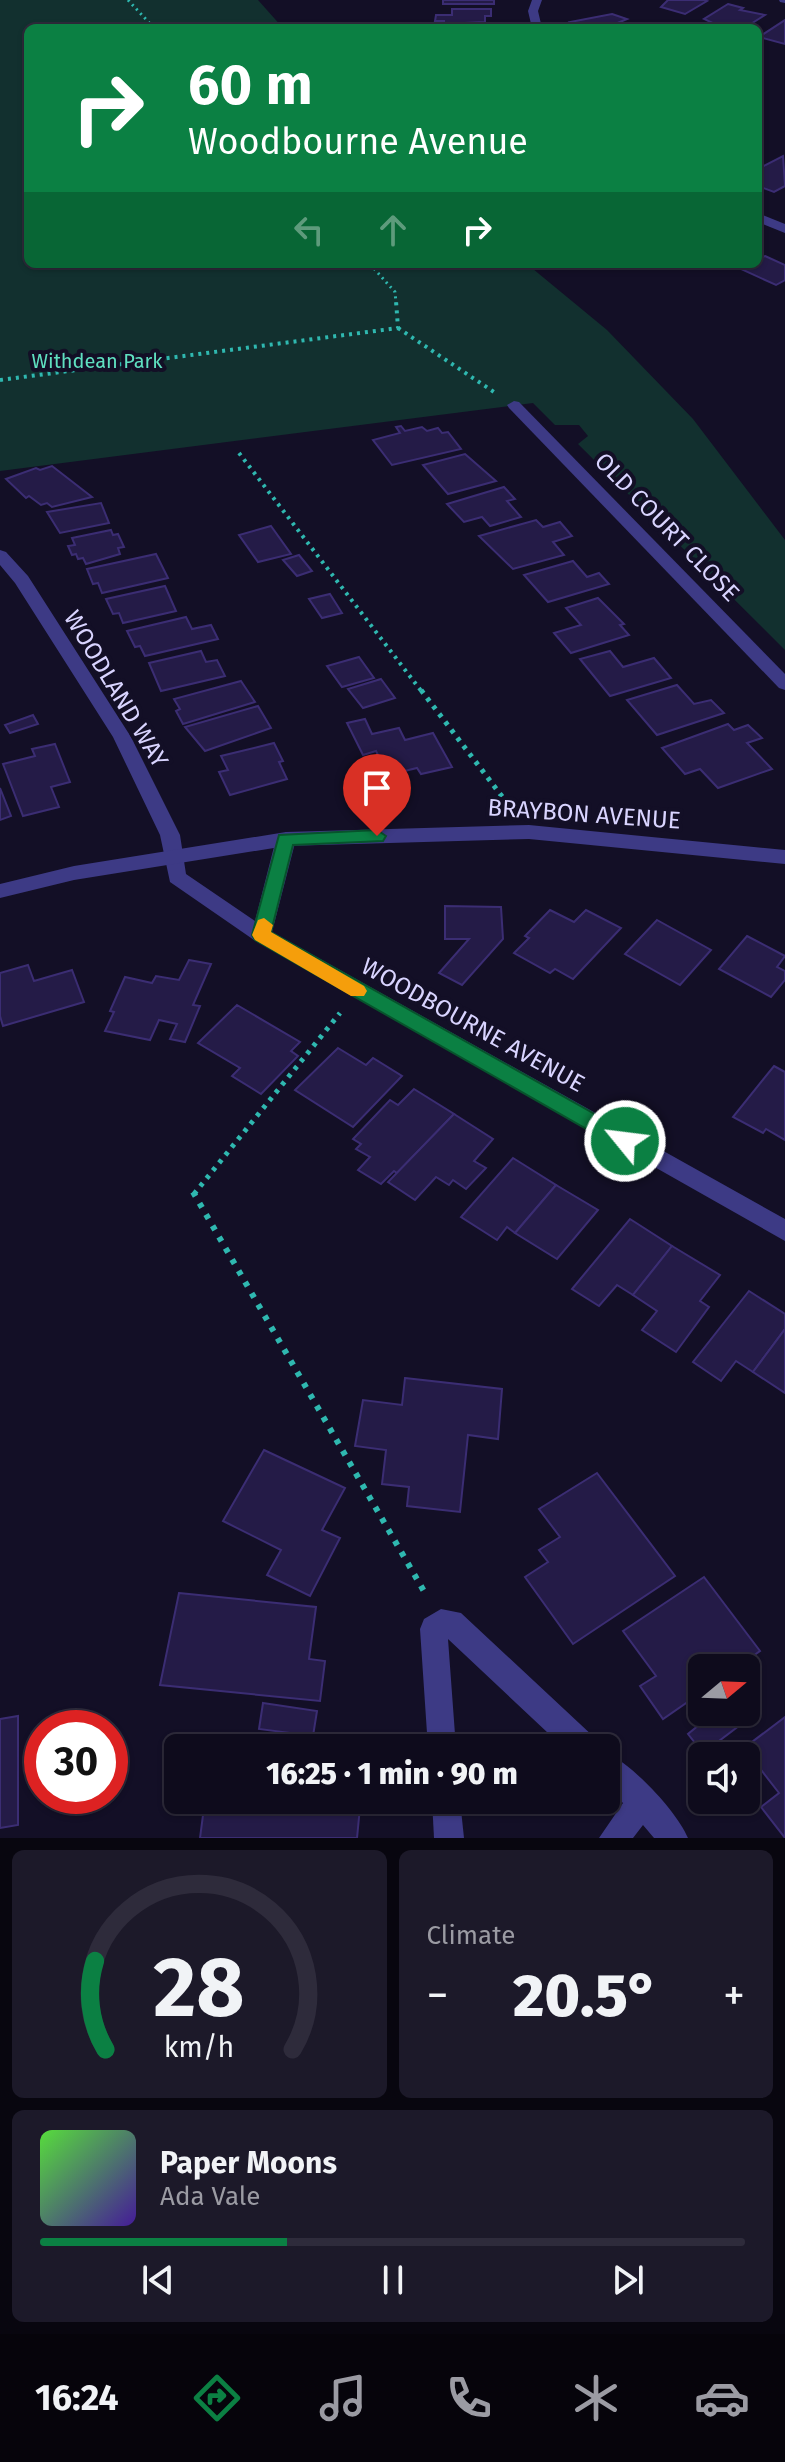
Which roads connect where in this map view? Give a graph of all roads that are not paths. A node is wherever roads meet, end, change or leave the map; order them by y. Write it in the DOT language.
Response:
graph roads {
  1 [pos="537,0"];
  2 [pos="536,24"];
  3 [pos="762,219"];
  4 [pos="785,229"];
  5 [pos="514,405"];
  6 [pos="0,555"];
  7 [pos="785,684"];
  8 [pos="286,839"];
  9 [pos="172,857"];
  10 [pos="785,857"];
  11 [pos="0,891"];
  12 [pos="261,935"];
  13 [pos="785,1231"];
  14 [pos="441,1734"];
  15 [pos="570,1734"];
  16 [pos="620,1780"];
  17 [pos="643,1802"];
  18 [pos="447,1814"];
  19 [pos="449,1838"];
  20 [pos="614,1838"];
  21 [pos="673,1838"];
  1 -- 2 [label="street"];
  3 -- 4 [label="street"];
  5 -- 7 [label="street, OLD COURT CLOSE"];
  6 -- 9 [label="street, WOODLAND WAY"];
  8 -- 9 [label="street, BRAYBON AVENUE"];
  8 -- 10 [label="street, BRAYBON AVENUE"];
  8 -- 12 [label="street"];
  9 -- 11 [label="street, BRAYBON AVENUE"];
  9 -- 12 [label="street, WOODBOURNE AVENUE"];
  12 -- 13 [label="street, WOODBOURNE AVENUE"];
  14 -- 15 [label="street"];
  16 -- 17 [label="street"];
  17 -- 20 [label="street"];
  17 -- 21 [label="street"];
  18 -- 19 [label="street"];
}
